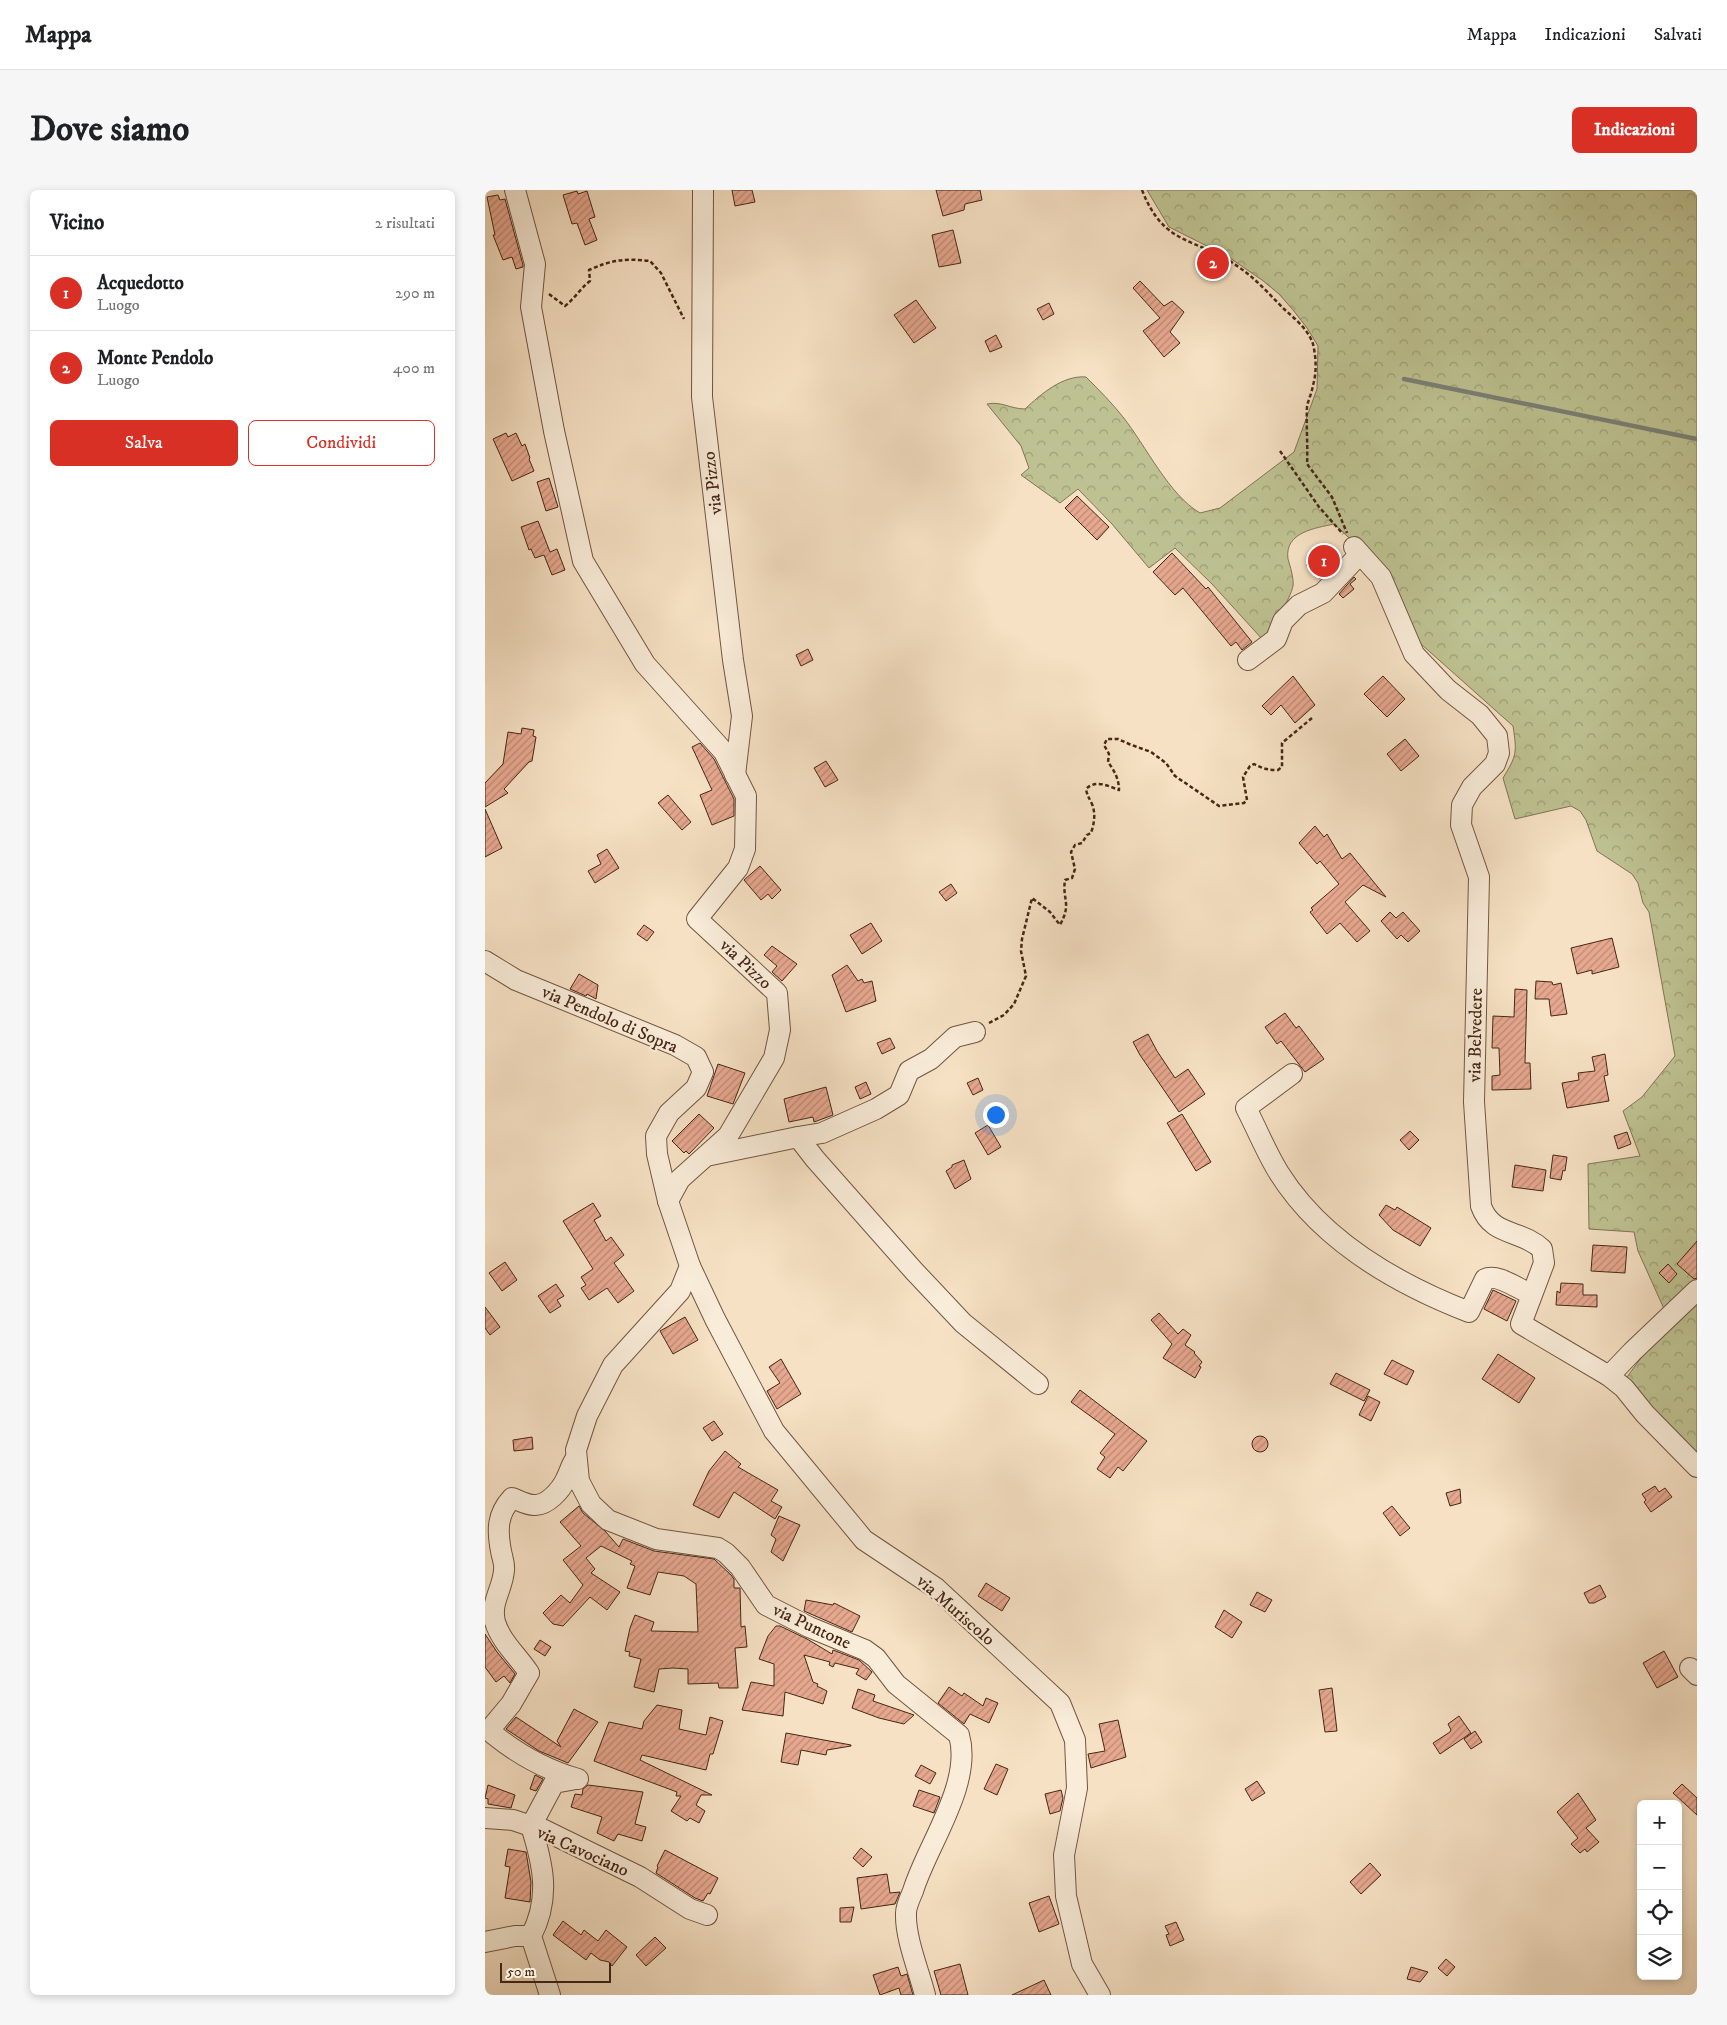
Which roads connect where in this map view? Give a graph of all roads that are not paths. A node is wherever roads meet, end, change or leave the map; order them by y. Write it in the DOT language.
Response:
graph roads {
  1 [pos="515,190"];
  2 [pos="703,190"];
  3 [pos="1248,660"];
  4 [pos="735,775"];
  5 [pos="485,961"];
  6 [pos="975,1032"];
  7 [pos="1292,1074"];
  8 [pos="798,1137"];
  9 [pos="704,1157"];
  10 [pos="667,1201"];
  11 [pos="690,1266"];
  12 [pos="1697,1290"];
  13 [pos="1531,1294"];
  14 [pos="1609,1376"];
  15 [pos="1038,1384"];
  16 [pos="577,1456"];
  17 [pos="1697,1467"];
  18 [pos="485,1818"];
  19 [pos="531,1826"];
  20 [pos="707,1915"];
  21 [pos="531,1936"];
  22 [pos="485,1942"];
  23 [pos="550,1995"];
  24 [pos="925,1995"];
  25 [pos="1100,1995"];
  1 -- 4 [label="street, via Pizzo"];
  2 -- 4 [label="street, via Pizzo"];
  3 -- 13 [label="street, via Belvedere"];
  4 -- 9 [label="street, via Pizzo"];
  5 -- 10 [label="street, via Pendolo di Sopra"];
  6 -- 8 [label="street"];
  7 -- 13 [label="street"];
  8 -- 9 [label="street"];
  8 -- 15 [label="street"];
  9 -- 10 [label="street, via Pizzo"];
  10 -- 11 [label="street"];
  11 -- 16 [label="street, via Puntone"];
  11 -- 25 [label="street, via Muriscolo"];
  12 -- 14 [label="street"];
  13 -- 14 [label="street, via Belvedere"];
  14 -- 17 [label="street, via Belvedere"];
  16 -- 19 [label="street"];
  16 -- 24 [label="street, via Puntone"];
  18 -- 19 [label="street"];
  19 -- 20 [label="street, via Cavociano"];
  19 -- 21 [label="street, via Cavociano"];
  21 -- 22 [label="street"];
  21 -- 23 [label="street"];
}
